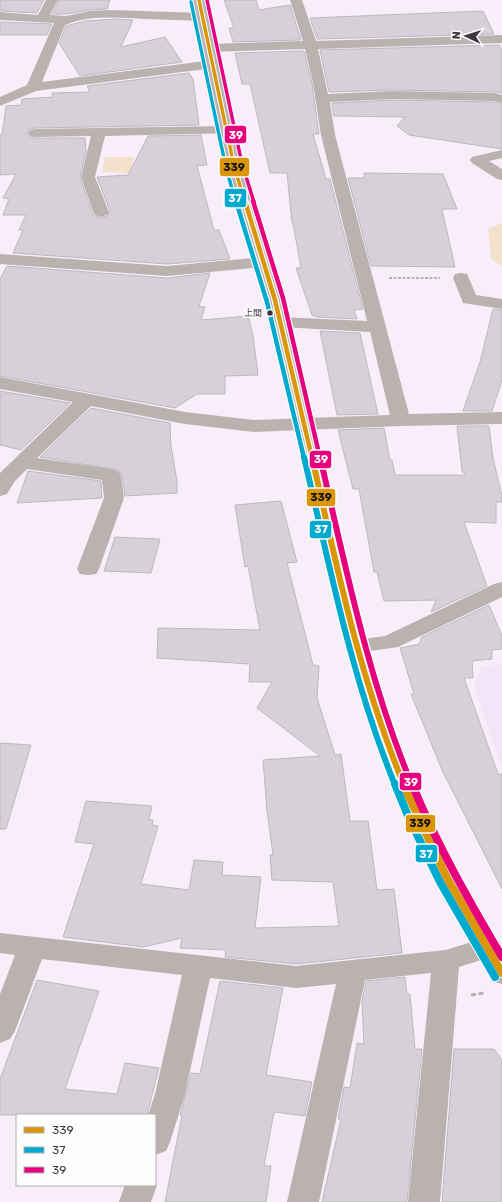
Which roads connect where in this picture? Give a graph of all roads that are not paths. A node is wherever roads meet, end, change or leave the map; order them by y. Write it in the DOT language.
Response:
graph roads {
  1 [pos="52,0"];
  2 [pos="296,0"];
  3 [pos="201,8"];
  4 [pos="0,16"];
  5 [pos="42,19"];
  6 [pos="66,20"];
  7 [pos="502,39"];
  8 [pos="311,45"];
  9 [pos="212,56"];
  10 [pos="33,87"];
  11 [pos="323,98"];
  12 [pos="502,99"];
  13 [pos="0,102"];
  14 [pos="227,130"];
  15 [pos="35,133"];
  16 [pos="99,133"];
  17 [pos="502,154"];
  18 [pos="502,176"];
  19 [pos="101,212"];
  20 [pos="0,259"];
  21 [pos="263,262"];
  22 [pos="461,278"];
  23 [pos="502,304"];
  24 [pos="281,322"];
  25 [pos="377,327"];
  26 [pos="0,383"];
  27 [pos="87,399"];
  28 [pos="502,418"];
  29 [pos="400,420"];
  30 [pos="303,424"];
  31 [pos="22,462"];
  32 [pos="0,490"];
  33 [pos="88,569"];
  34 [pos="502,589"];
  35 [pos="357,646"];
  36 [pos="0,943"];
  37 [pos="32,947"];
  38 [pos="487,948"];
  39 [pos="446,961"];
  40 [pos="198,967"];
  41 [pos="354,970"];
  42 [pos="502,974"];
  43 [pos="0,1031"];
  44 [pos="156,1139"];
  45 [pos="141,1186"];
  46 [pos="135,1202"];
  47 [pos="303,1202"];
  48 [pos="424,1202"];
  1 -- 5 [label="street"];
  2 -- 8 [label="street"];
  3 -- 6 [label="street"];
  3 -- 9 [label="highway"];
  4 -- 5 [label="street"];
  5 -- 6 [label="street"];
  6 -- 10 [label="street"];
  7 -- 8 [label="street"];
  8 -- 9 [label="street"];
  8 -- 11 [label="street"];
  9 -- 10 [label="street"];
  9 -- 14 [label="highway"];
  10 -- 13 [label="street"];
  11 -- 12 [label="street"];
  11 -- 25 [label="street"];
  14 -- 16 [label="street"];
  14 -- 21 [label="highway"];
  15 -- 16 [label="street"];
  16 -- 19 [label="street"];
  17 -- 18 [label="street"];
  20 -- 21 [label="street"];
  21 -- 24 [label="highway"];
  22 -- 23 [label="street"];
  24 -- 25 [label="street"];
  24 -- 30 [label="highway"];
  25 -- 29 [label="street"];
  26 -- 27 [label="street"];
  27 -- 30 [label="street"];
  27 -- 31 [label="street"];
  28 -- 29 [label="street"];
  29 -- 30 [label="street"];
  30 -- 35 [label="highway"];
  31 -- 32 [label="street"];
  31 -- 33 [label="street"];
  34 -- 35 [label="street"];
  35 -- 38 [label="highway"];
  36 -- 37 [label="street"];
  37 -- 40 [label="street"];
  37 -- 43 [label="street"];
  38 -- 39 [label="street"];
  38 -- 42 [label="highway"];
  39 -- 41 [label="street"];
  39 -- 48 [label="street"];
  40 -- 41 [label="street"];
  40 -- 44 [label="street"];
  41 -- 47 [label="street"];
  45 -- 46 [label="street"];
}
